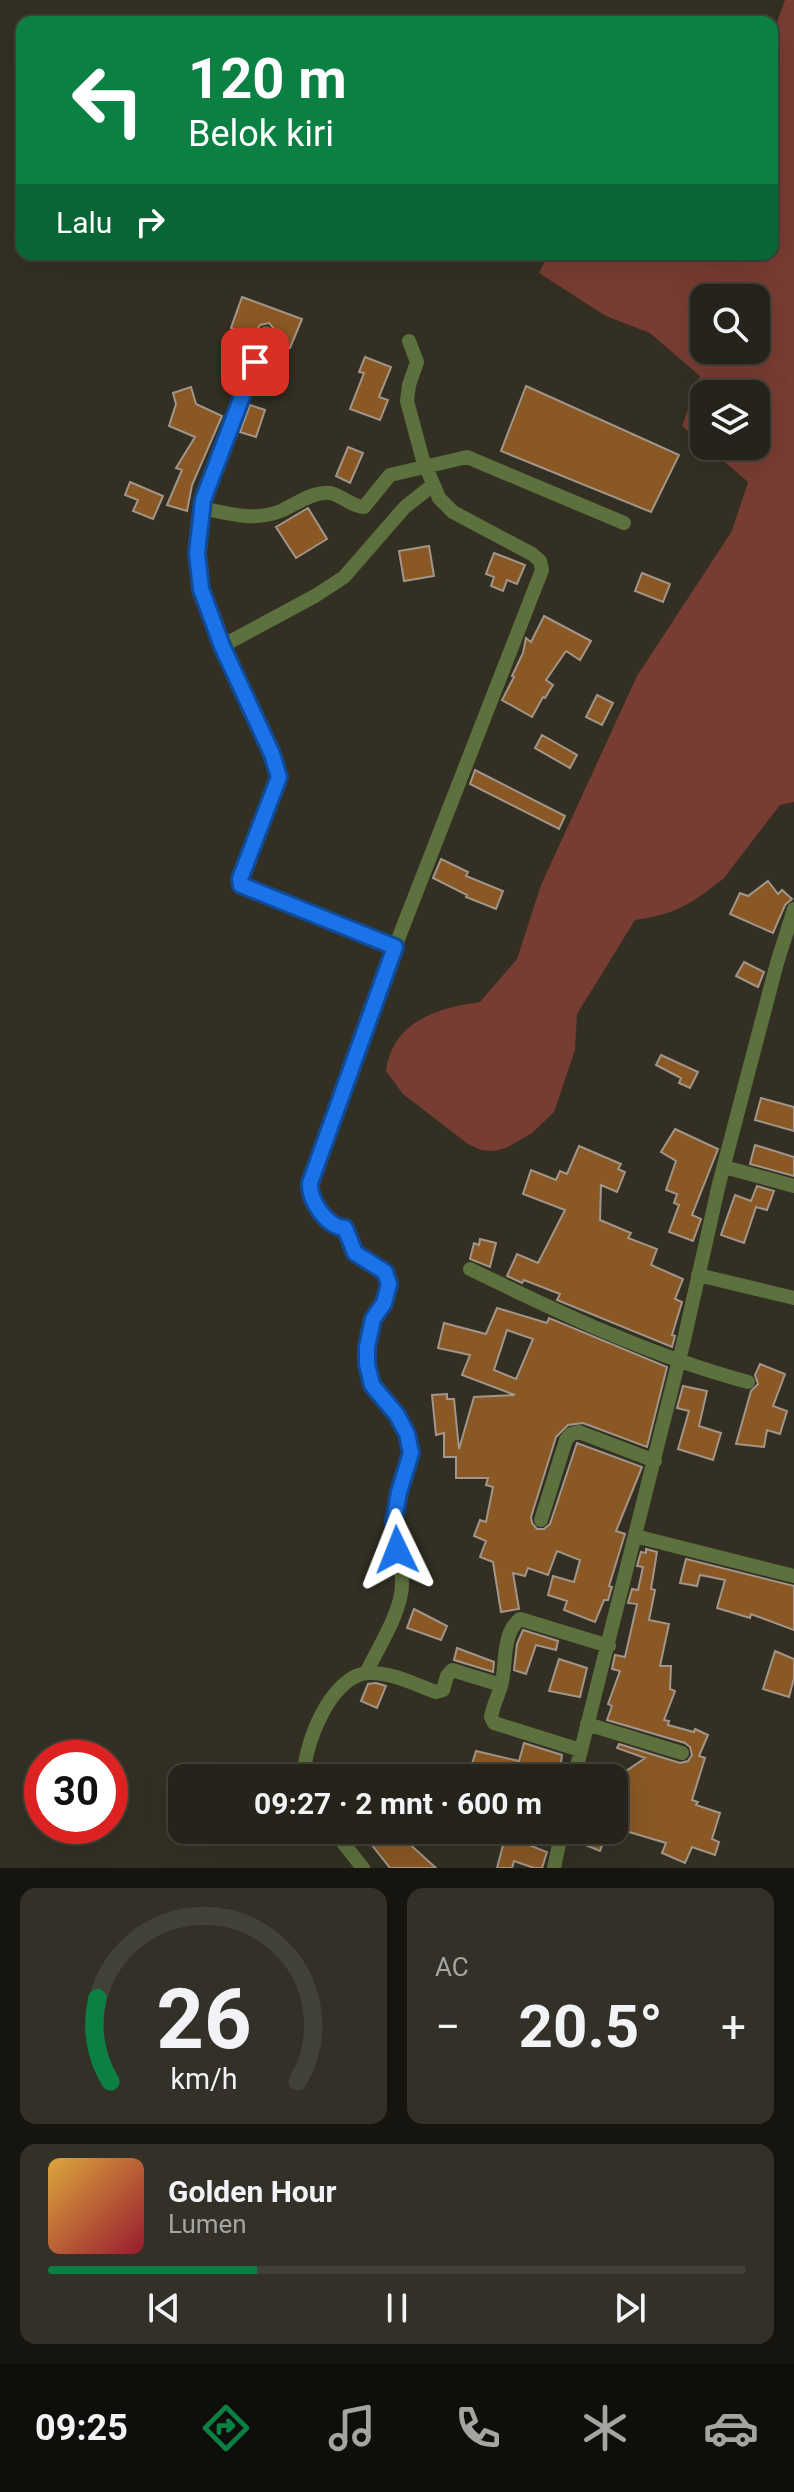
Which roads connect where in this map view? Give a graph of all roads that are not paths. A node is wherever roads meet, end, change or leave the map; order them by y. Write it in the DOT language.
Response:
graph roads {
  1 [pos="266,333"];
  2 [pos="409,341"];
  3 [pos="427,468"];
  4 [pos="433,485"];
  5 [pos="202,508"];
  6 [pos="624,523"];
  7 [pos="222,646"];
  8 [pos="794,909"];
  9 [pos="395,947"];
  10 [pos="724,1167"];
  11 [pos="794,1186"];
  12 [pos="470,1269"];
  13 [pos="698,1275"];
  14 [pos="794,1298"];
  15 [pos="678,1362"];
  16 [pos="748,1382"];
  17 [pos="655,1461"];
  18 [pos="541,1520"];
  19 [pos="635,1536"];
  20 [pos="794,1576"];
  21 [pos="609,1646"];
  22 [pos="366,1673"];
  23 [pos="501,1685"];
  24 [pos="587,1724"];
  25 [pos="580,1750"];
  26 [pos="682,1753"];
  27 [pos="306,1764"];
  28 [pos="577,1764"];
  29 [pos="344,1844"];
  30 [pos="559,1844"];
  31 [pos="363,1868"];
  32 [pos="554,1868"];
  1 -- 5 [label="street"];
  2 -- 3 [label="street"];
  3 -- 4 [label="street"];
  3 -- 5 [label="street"];
  3 -- 6 [label="street"];
  4 -- 7 [label="street"];
  4 -- 9 [label="street"];
  5 -- 7 [label="street"];
  7 -- 9 [label="street"];
  8 -- 10 [label="street"];
  9 -- 22 [label="street"];
  10 -- 11 [label="street"];
  10 -- 13 [label="street"];
  12 -- 15 [label="street"];
  13 -- 14 [label="street"];
  13 -- 15 [label="street"];
  15 -- 16 [label="street"];
  15 -- 17 [label="street"];
  17 -- 18 [label="street"];
  17 -- 19 [label="street"];
  19 -- 20 [label="street"];
  19 -- 21 [label="street"];
  21 -- 23 [label="street"];
  21 -- 24 [label="street"];
  22 -- 23 [label="street"];
  22 -- 27 [label="street"];
  23 -- 25 [label="street"];
  24 -- 25 [label="street"];
  24 -- 26 [label="street"];
  25 -- 28 [label="street"];
  29 -- 31 [label="street"];
  30 -- 32 [label="street"];
}
